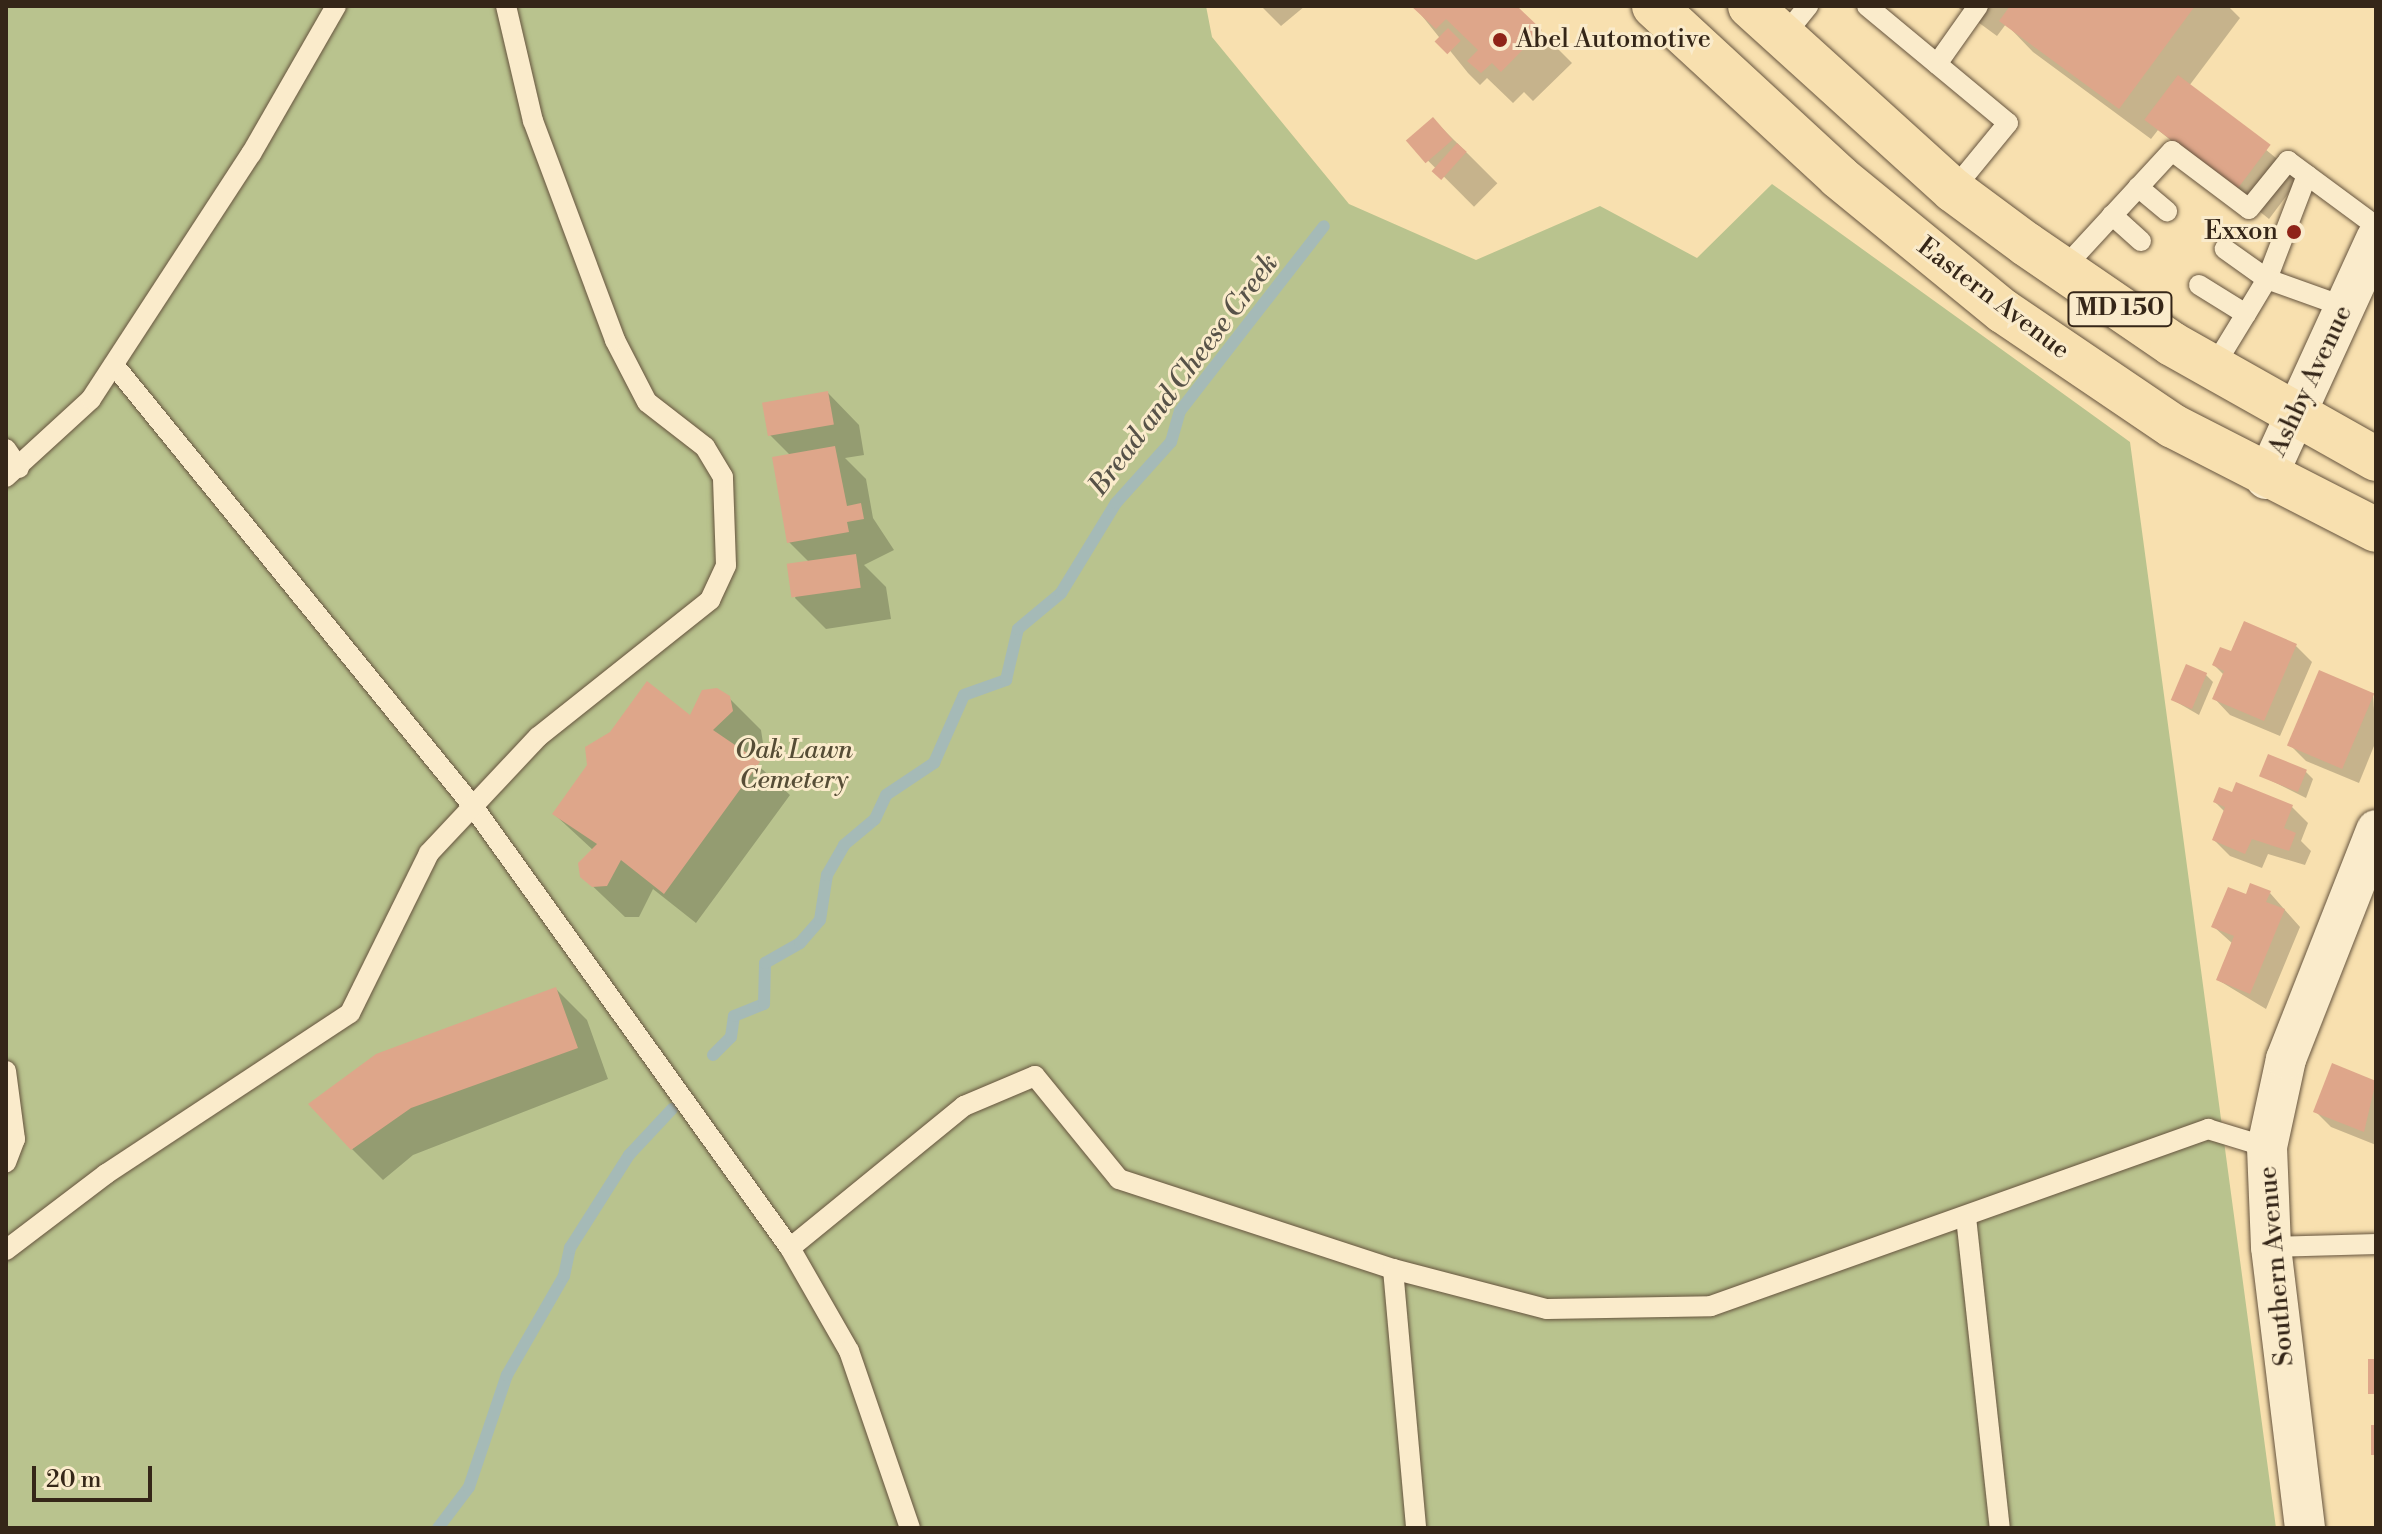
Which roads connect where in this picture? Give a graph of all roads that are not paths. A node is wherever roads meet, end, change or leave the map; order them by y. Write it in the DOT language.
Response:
graph roads {
  1 [pos="336,6"];
  2 [pos="506,6"];
  3 [pos="1654,6"];
  4 [pos="1750,6"];
  5 [pos="1867,6"];
  6 [pos="1978,6"];
  7 [pos="1795,22"];
  8 [pos="1937,64"];
  9 [pos="2307,175"];
  10 [pos="2138,187"];
  11 [pos="1953,190"];
  12 [pos="2167,211"];
  13 [pos="2112,215"];
  14 [pos="2376,226"];
  15 [pos="1912,238"];
  16 [pos="2376,239"];
  17 [pos="2141,241"];
  18 [pos="2225,249"];
  19 [pos="2062,270"];
  20 [pos="2267,279"];
  21 [pos="2199,285"];
  22 [pos="2345,307"];
  23 [pos="2246,314"];
  24 [pos="114,365"];
  25 [pos="2213,368"];
  26 [pos="2295,417"];
  27 [pos="6,449"];
  28 [pos="2376,459"];
  29 [pos="13,473"];
  30 [pos="2266,479"];
  31 [pos="2376,530"];
  32 [pos="472,805"];
  33 [pos="2376,830"];
  34 [pos="6,1071"];
  35 [pos="2267,1147"];
  36 [pos="6,1162"];
  37 [pos="1966,1217"];
  38 [pos="2376,1244"];
  39 [pos="2271,1247"];
  40 [pos="790,1248"];
  41 [pos="6,1250"];
  42 [pos="1393,1269"];
  43 [pos="910,1528"];
  44 [pos="1416,1528"];
  45 [pos="2000,1528"];
  46 [pos="2305,1528"];
  1 -- 24 [label="lane"];
  2 -- 32 [label="lane"];
  3 -- 15 [label="main road, Eastern Avenue / MD 150"];
  4 -- 7 [label="main road, MD 150"];
  5 -- 8 [label="lane"];
  6 -- 8 [label="lane"];
  7 -- 11 [label="main road, MD 150"];
  8 -- 11 [label="lane"];
  9 -- 10 [label="lane"];
  9 -- 14 [label="lane"];
  9 -- 20 [label="lane"];
  10 -- 12 [label="lane"];
  10 -- 13 [label="lane"];
  11 -- 15 [label="main road"];
  11 -- 19 [label="main road, MD 150"];
  13 -- 17 [label="lane"];
  13 -- 19 [label="lane"];
  15 -- 30 [label="main road, Eastern Avenue / MD 150"];
  16 -- 22 [label="street, Ashby Avenue"];
  18 -- 20 [label="lane"];
  19 -- 25 [label="main road, MD 150"];
  20 -- 22 [label="lane"];
  20 -- 23 [label="lane"];
  21 -- 23 [label="lane"];
  22 -- 26 [label="street, Ashby Avenue"];
  23 -- 25 [label="lane"];
  24 -- 29 [label="lane"];
  24 -- 32 [label="lane"];
  25 -- 26 [label="main road, MD 150"];
  26 -- 28 [label="main road, MD 150"];
  26 -- 30 [label="street, Ashby Avenue"];
  27 -- 29 [label="lane"];
  30 -- 31 [label="main road, Eastern Avenue / MD 150"];
  32 -- 40 [label="lane"];
  32 -- 41 [label="lane"];
  33 -- 35 [label="street, Southern Avenue"];
  34 -- 36 [label="lane"];
  35 -- 37 [label="lane"];
  35 -- 39 [label="street, Southern Avenue"];
  37 -- 42 [label="lane"];
  37 -- 45 [label="lane"];
  38 -- 39 [label="lane"];
  39 -- 46 [label="street, Southern Avenue"];
  40 -- 42 [label="lane"];
  40 -- 43 [label="lane"];
  42 -- 44 [label="lane"];
}
